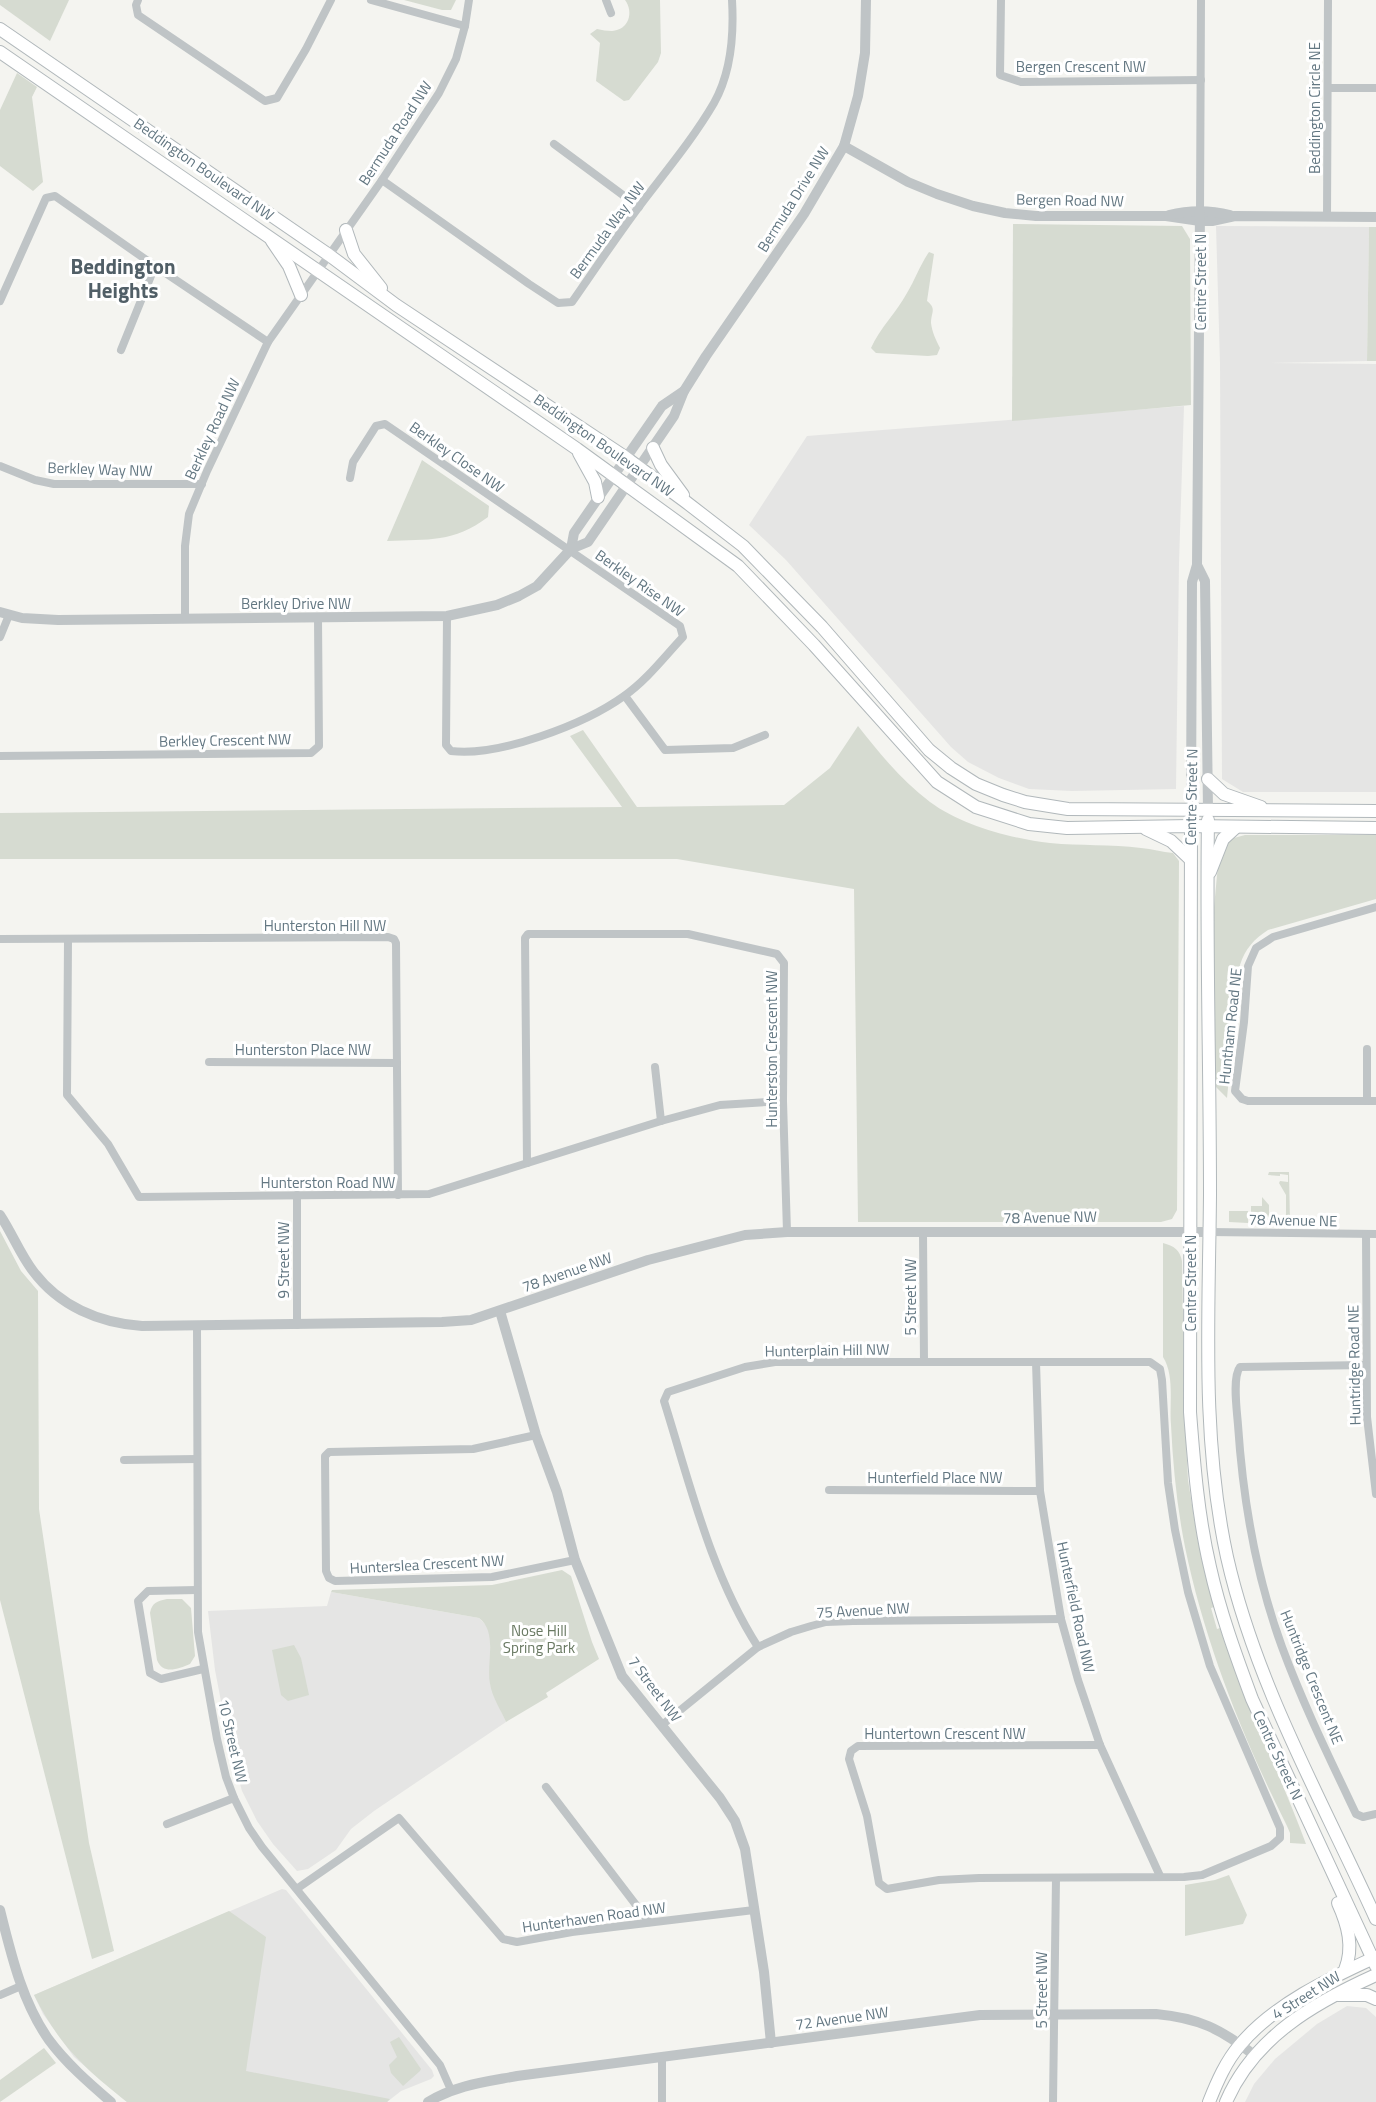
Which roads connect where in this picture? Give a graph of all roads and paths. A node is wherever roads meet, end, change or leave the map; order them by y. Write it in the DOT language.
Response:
graph roads {
  1 [pos="138,0"];
  2 [pos="331,0"];
  3 [pos="371,0"];
  4 [pos="469,0"];
  5 [pos="606,0"];
  6 [pos="732,0"];
  7 [pos="866,0"];
  8 [pos="1001,0"];
  9 [pos="1201,0"];
  10 [pos="1328,0"];
  11 [pos="611,13"];
  12 [pos="465,26"];
  13 [pos="0,29"];
  14 [pos="0,52"];
  15 [pos="1201,80"];
  16 [pos="1329,88"];
  17 [pos="1376,88"];
  18 [pos="555,144"];
  19 [pos="843,146"];
  20 [pos="382,180"];
  21 [pos="639,207"];
  22 [pos="1200,216"];
  23 [pos="1327,217"];
  24 [pos="1376,217"];
  25 [pos="346,230"];
  26 [pos="268,235"];
  27 [pos="328,255"];
  28 [pos="154,266"];
  29 [pos="318,269"];
  30 [pos="300,295"];
  31 [pos="0,301"];
  32 [pos="396,305"];
  33 [pos="268,342"];
  34 [pos="121,350"];
  35 [pos="684,391"];
  36 [pos="653,448"];
  37 [pos="577,449"];
  38 [pos="625,457"];
  39 [pos="0,466"];
  40 [pos="639,467"];
  41 [pos="613,475"];
  42 [pos="350,478"];
  43 [pos="202,484"];
  44 [pos="626,485"];
  45 [pos="598,497"];
  46 [pos="686,502"];
  47 [pos="571,549"];
  48 [pos="1197,565"];
  49 [pos="4,614"];
  50 [pos="447,616"];
  51 [pos="185,618"];
  52 [pos="318,618"];
  53 [pos="0,636"];
  54 [pos="625,696"];
  55 [pos="765,735"];
  56 [pos="0,756"];
  57 [pos="1208,778"];
  58 [pos="1200,809"];
  59 [pos="1276,811"];
  60 [pos="1376,811"];
  61 [pos="1191,826"];
  62 [pos="1208,826"];
  63 [pos="1143,827"];
  64 [pos="1235,828"];
  65 [pos="1376,828"];
  66 [pos="1190,859"];
  67 [pos="1207,882"];
  68 [pos="1376,907"];
  69 [pos="0,939"];
  70 [pos="68,939"];
  71 [pos="1367,1049"];
  72 [pos="208,1062"];
  73 [pos="397,1063"];
  74 [pos="655,1067"];
  75 [pos="783,1101"];
  76 [pos="1371,1101"];
  77 [pos="661,1121"];
  78 [pos="527,1163"];
  79 [pos="297,1195"];
  80 [pos="398,1195"];
  81 [pos="0,1215"];
  82 [pos="787,1232"];
  83 [pos="1190,1232"];
  84 [pos="923,1233"];
  85 [pos="1209,1233"];
  86 [pos="1366,1234"];
  87 [pos="1376,1234"];
  88 [pos="500,1311"];
  89 [pos="297,1325"];
  90 [pos="196,1326"];
  91 [pos="924,1361"];
  92 [pos="1036,1362"];
  93 [pos="1157,1365"];
  94 [pos="1366,1365"];
  95 [pos="536,1435"];
  96 [pos="197,1459"];
  97 [pos="124,1460"];
  98 [pos="829,1490"];
  99 [pos="1040,1491"];
  100 [pos="1376,1494"];
  101 [pos="574,1560"];
  102 [pos="197,1590"];
  103 [pos="1062,1619"];
  104 [pos="758,1647"];
  105 [pos="203,1669"];
  106 [pos="662,1725"];
  107 [pos="1100,1746"];
  108 [pos="546,1787"];
  109 [pos="234,1798"];
  110 [pos="1376,1814"];
  111 [pos="166,1824"];
  112 [pos="1317,1840"];
  113 [pos="1160,1876"];
  114 [pos="1056,1878"];
  115 [pos="298,1888"];
  116 [pos="1373,1908"];
  117 [pos="0,1910"];
  118 [pos="754,1910"];
  119 [pos="1376,1919"];
  120 [pos="649,1923"];
  121 [pos="1375,1960"];
  122 [pos="1345,1970"];
  123 [pos="1376,1975"];
  124 [pos="21,1986"];
  125 [pos="0,1995"];
  126 [pos="1331,1996"];
  127 [pos="1376,1999"];
  128 [pos="1054,2014"];
  129 [pos="771,2043"];
  130 [pos="1240,2044"];
  131 [pos="1254,2055"];
  132 [pos="662,2058"];
  133 [pos="451,2090"];
  134 [pos="108,2101"];
  135 [pos="429,2102"];
  136 [pos="662,2102"];
  137 [pos="1053,2102"];
  138 [pos="1209,2102"];
  139 [pos="1226,2102"];
  1 -- 2 [label="street"];
  3 -- 12 [label="street"];
  4 -- 12 [label="street, Bermuda Road NW"];
  5 -- 11 [label="street"];
  6 -- 21 [label="street, Bermuda Way NW"];
  7 -- 19 [label="street, Bermuda Drive NW"];
  8 -- 15 [label="street, Bergen Crescent NW"];
  9 -- 15 [label="street, Centre Street N"];
  10 -- 16 [label="street, Beddington Circle NE"];
  12 -- 20 [label="street, Bermuda Road NW"];
  13 -- 27 [label="main road, Beddington Boulevard NW"];
  14 -- 26 [label="main road, Beddington Boulevard NW"];
  15 -- 22 [label="street, Centre Street N"];
  16 -- 17 [label="street"];
  16 -- 23 [label="street, Beddington Circle NE"];
  18 -- 21 [label="street"];
  19 -- 22 [label="street, Bergen Road NW"];
  19 -- 35 [label="street, Bermuda Drive NW"];
  20 -- 21 [label="street, Bermuda Way NW"];
  20 -- 25 [label="street, Bermuda Road NW"];
  22 -- 23 [label="street, Bergen Road NW"];
  22 -- 48 [label="street, Centre Street N"];
  23 -- 24 [label="street, Bergen Road NW"];
  25 -- 27 [label="street, Bermuda Road NW"];
  25 -- 32 [label="main road"];
  26 -- 29 [label="main road, Beddington Boulevard NW"];
  26 -- 30 [label="main road"];
  27 -- 29 [label="street, Bermuda Road NW"];
  27 -- 32 [label="main road, Beddington Boulevard NW"];
  28 -- 31 [label="street"];
  28 -- 33 [label="street"];
  28 -- 34 [label="street"];
  29 -- 30 [label="street, Berkley Road NW"];
  29 -- 37 [label="main road, Beddington Boulevard NW"];
  30 -- 33 [label="street, Berkley Road NW"];
  32 -- 38 [label="main road, Beddington Boulevard NW"];
  33 -- 43 [label="street, Berkley Road NW"];
  35 -- 36 [label="street, Bermuda Drive NW"];
  35 -- 38 [label="street, Bermuda Drive NW"];
  36 -- 40 [label="street, Bermuda Drive NW"];
  36 -- 46 [label="main road"];
  37 -- 41 [label="main road, Beddington Boulevard NW"];
  37 -- 45 [label="main road"];
  38 -- 40 [label="main road, Beddington Boulevard NW"];
  38 -- 41 [label="street, Berkley Drive NW"];
  39 -- 43 [label="street, Berkley Way NW"];
  40 -- 44 [label="street, Berkley Drive NW"];
  40 -- 46 [label="main road, Beddington Boulevard NW"];
  41 -- 44 [label="main road, Beddington Boulevard NW"];
  41 -- 45 [label="street, Berkley Drive NW"];
  42 -- 47 [label="street, Berkley Close NW"];
  43 -- 51 [label="street, Berkley Road NW"];
  44 -- 47 [label="street, Berkley Drive NW"];
  44 -- 63 [label="main road, Beddington Boulevard NW"];
  45 -- 47 [label="street, Berkley Drive NW"];
  46 -- 58 [label="main road, Beddington Boulevard NW"];
  47 -- 50 [label="street, Berkley Drive NW"];
  47 -- 54 [label="street, Berkley Rise NW"];
  48 -- 57 [label="street, Centre Street N"];
  48 -- 58 [label="street, Centre Street N"];
  49 -- 51 [label="street, Berkley Drive NW"];
  49 -- 53 [label="street"];
  50 -- 52 [label="street, Berkley Drive NW"];
  50 -- 54 [label="street, Berkley Rise NW"];
  51 -- 52 [label="street, Berkley Drive NW"];
  52 -- 56 [label="street, Berkley Crescent NW"];
  54 -- 55 [label="street"];
  57 -- 58 [label="street, Centre Street N"];
  57 -- 59 [label="main road"];
  58 -- 59 [label="main road, Beddington Boulevard NW"];
  58 -- 61 [label="main road, Centre Street N"];
  58 -- 62 [label="main road, Centre Street N"];
  59 -- 60 [label="main road, Beddington Boulevard NW"];
  61 -- 62 [label="main road, Beddington Boulevard NW"];
  61 -- 63 [label="main road, Beddington Boulevard NW"];
  61 -- 66 [label="main road, Centre Street N"];
  62 -- 64 [label="main road, Beddington Boulevard NW"];
  62 -- 67 [label="main road, Centre Street N"];
  63 -- 66 [label="main road"];
  64 -- 65 [label="main road, Beddington Boulevard NW"];
  64 -- 67 [label="main road"];
  66 -- 83 [label="main road, Centre Street N"];
  67 -- 85 [label="main road, Centre Street N"];
  68 -- 76 [label="street, Huntham Road NE"];
  69 -- 70 [label="street, Hunterston Hill NW"];
  70 -- 73 [label="street, Hunterston Hill NW"];
  70 -- 79 [label="street, Hunterston Road NW"];
  71 -- 76 [label="street"];
  72 -- 73 [label="street, Hunterston Place NW"];
  73 -- 80 [label="street, Hunterston Hill NW"];
  74 -- 77 [label="street"];
  75 -- 77 [label="street, Hunterston Road NW"];
  75 -- 78 [label="street, Hunterston Crescent NW"];
  75 -- 82 [label="street, Hunterston Crescent NW"];
  77 -- 78 [label="street, Hunterston Road NW"];
  78 -- 80 [label="street, Hunterston Road NW"];
  79 -- 80 [label="street, Hunterston Road NW"];
  79 -- 89 [label="street, 9 Street NW"];
  81 -- 90 [label="street, 78 Avenue NW"];
  82 -- 84 [label="street, 78 Avenue NW"];
  82 -- 88 [label="street, 78 Avenue NW"];
  83 -- 84 [label="street, 78 Avenue NW"];
  83 -- 85 [label="street, 78 Avenue NW"];
  83 -- 112 [label="main road, Centre Street N"];
  84 -- 91 [label="street, 5 Street NW"];
  85 -- 86 [label="street, 78 Avenue NE"];
  85 -- 116 [label="main road, Centre Street N"];
  86 -- 87 [label="street, 78 Avenue NE"];
  86 -- 94 [label="street, Huntridge Road NE"];
  88 -- 89 [label="street, 78 Avenue NW"];
  88 -- 95 [label="street, 7 Street NW"];
  89 -- 90 [label="street, 78 Avenue NW"];
  90 -- 96 [label="street, 10 Street NW"];
  91 -- 92 [label="street, Hunterplain Hill NW"];
  91 -- 104 [label="street, Hunterplain Hill NW"];
  92 -- 93 [label="street, Hunterplain Hill NW"];
  92 -- 99 [label="street, Hunterfield Road NW"];
  93 -- 113 [label="street, Huntertown Crescent NW"];
  94 -- 100 [label="street, Huntridge Road NE"];
  94 -- 110 [label="street, Huntridge Crescent NE"];
  95 -- 101 [label="street, 7 Street NW"];
  95 -- 101 [label="street, Hunterslea Crescent NW"];
  96 -- 97 [label="street"];
  96 -- 102 [label="street, 10 Street NW"];
  98 -- 99 [label="street, Hunterfield Place NW"];
  99 -- 103 [label="street, Hunterfield Road NW"];
  101 -- 106 [label="street, 7 Street NW"];
  102 -- 105 [label="street, 10 Street NW"];
  102 -- 105 [label="street"];
  103 -- 104 [label="street, 75 Avenue NW"];
  103 -- 107 [label="street, Hunterfield Road NW"];
  104 -- 106 [label="street, 75 Avenue NW"];
  105 -- 109 [label="street, 10 Street NW"];
  106 -- 118 [label="street, 7 Street NW"];
  107 -- 113 [label="street, Hunterfield Road NW"];
  107 -- 114 [label="street, Huntertown Crescent NW"];
  108 -- 120 [label="street"];
  109 -- 111 [label="street"];
  109 -- 115 [label="street, 10 Street NW"];
  112 -- 121 [label="main road, Centre Street N"];
  112 -- 122 [label="main road"];
  113 -- 114 [label="street, Huntertown Crescent NW"];
  114 -- 128 [label="street, 5 Street NW"];
  115 -- 120 [label="street, Hunterhaven Road NW"];
  115 -- 133 [label="street, 10 Street NW"];
  116 -- 119 [label="main road, Centre Street N"];
  117 -- 124 [label="street"];
  118 -- 120 [label="street, Hunterhaven Road NW"];
  118 -- 129 [label="street, 7 Street NW"];
  121 -- 122 [label="main road, 4 Street NW"];
  122 -- 130 [label="main road, 4 Street NW"];
  123 -- 126 [label="main road, 4 Street NW"];
  124 -- 125 [label="street"];
  124 -- 134 [label="street"];
  126 -- 127 [label="main road"];
  126 -- 131 [label="main road, 4 Street NW"];
  128 -- 129 [label="street, 72 Avenue NW"];
  128 -- 130 [label="street, 72 Avenue NW"];
  128 -- 137 [label="street, 5 Street NW"];
  129 -- 132 [label="street, 72 Avenue NW"];
  130 -- 131 [label="street, 72 Avenue NW"];
  130 -- 138 [label="main road, 4 Street NW"];
  131 -- 139 [label="main road, 4 Street NW"];
  132 -- 133 [label="street, 72 Avenue NW"];
  132 -- 136 [label="street"];
  133 -- 135 [label="street, 72 Avenue NW"];
}
